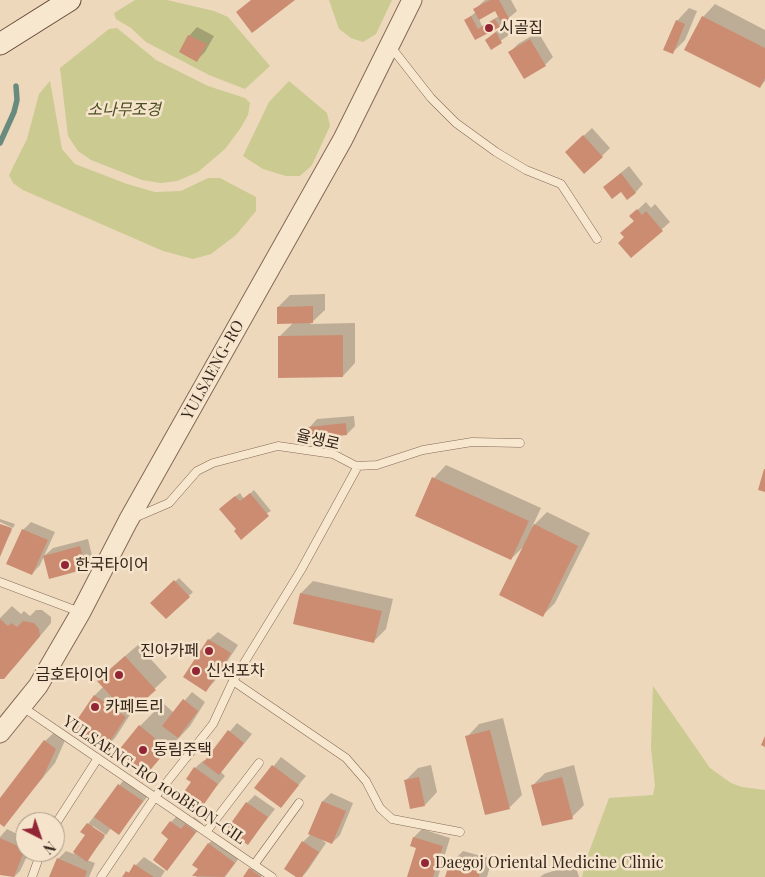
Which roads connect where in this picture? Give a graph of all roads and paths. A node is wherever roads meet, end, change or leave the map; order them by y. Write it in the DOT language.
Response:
graph roads {
  1 [pos="70,0"];
  2 [pos="412,0"];
  3 [pos="0,44"];
  4 [pos="389,45"];
  5 [pos="597,239"];
  6 [pos="520,443"];
  7 [pos="358,466"];
  8 [pos="128,521"];
  9 [pos="0,582"];
  10 [pos="81,612"];
  11 [pos="233,681"];
  12 [pos="21,706"];
  13 [pos="0,733"];
  14 [pos="98,758"];
  15 [pos="259,763"];
  16 [pos="155,797"];
  17 [pos="299,803"];
  18 [pos="63,812"];
  19 [pos="206,832"];
  20 [pos="460,832"];
  21 [pos="37,862"];
  22 [pos="254,865"];
  23 [pos="32,877"];
  24 [pos="101,877"];
  25 [pos="272,877"];
  1 -- 3 [label="main road"];
  2 -- 4 [label="street, YULSAENG-RO"];
  4 -- 5 [label="lane"];
  4 -- 8 [label="street, YULSAENG-RO"];
  6 -- 7 [label="lane, 율생로"];
  7 -- 8 [label="lane, 율생로"];
  7 -- 11 [label="lane"];
  8 -- 10 [label="street, YULSAENG-RO"];
  9 -- 10 [label="lane"];
  10 -- 12 [label="street, YULSAENG-RO"];
  11 -- 16 [label="lane"];
  11 -- 20 [label="lane"];
  12 -- 13 [label="street, YULSAENG-RO"];
  12 -- 14 [label="lane, YULSAENG-RO 100BEON-GIL"];
  14 -- 16 [label="lane, YULSAENG-RO 100BEON-GIL"];
  14 -- 18 [label="lane"];
  15 -- 19 [label="lane"];
  16 -- 19 [label="lane, YULSAENG-RO 100BEON-GIL"];
  16 -- 24 [label="lane"];
  17 -- 22 [label="lane"];
  19 -- 22 [label="lane, YULSAENG-RO 100BEON-GIL"];
  21 -- 23 [label="lane"];
  22 -- 25 [label="lane, YULSAENG-RO 100BEON-GIL"];
}
